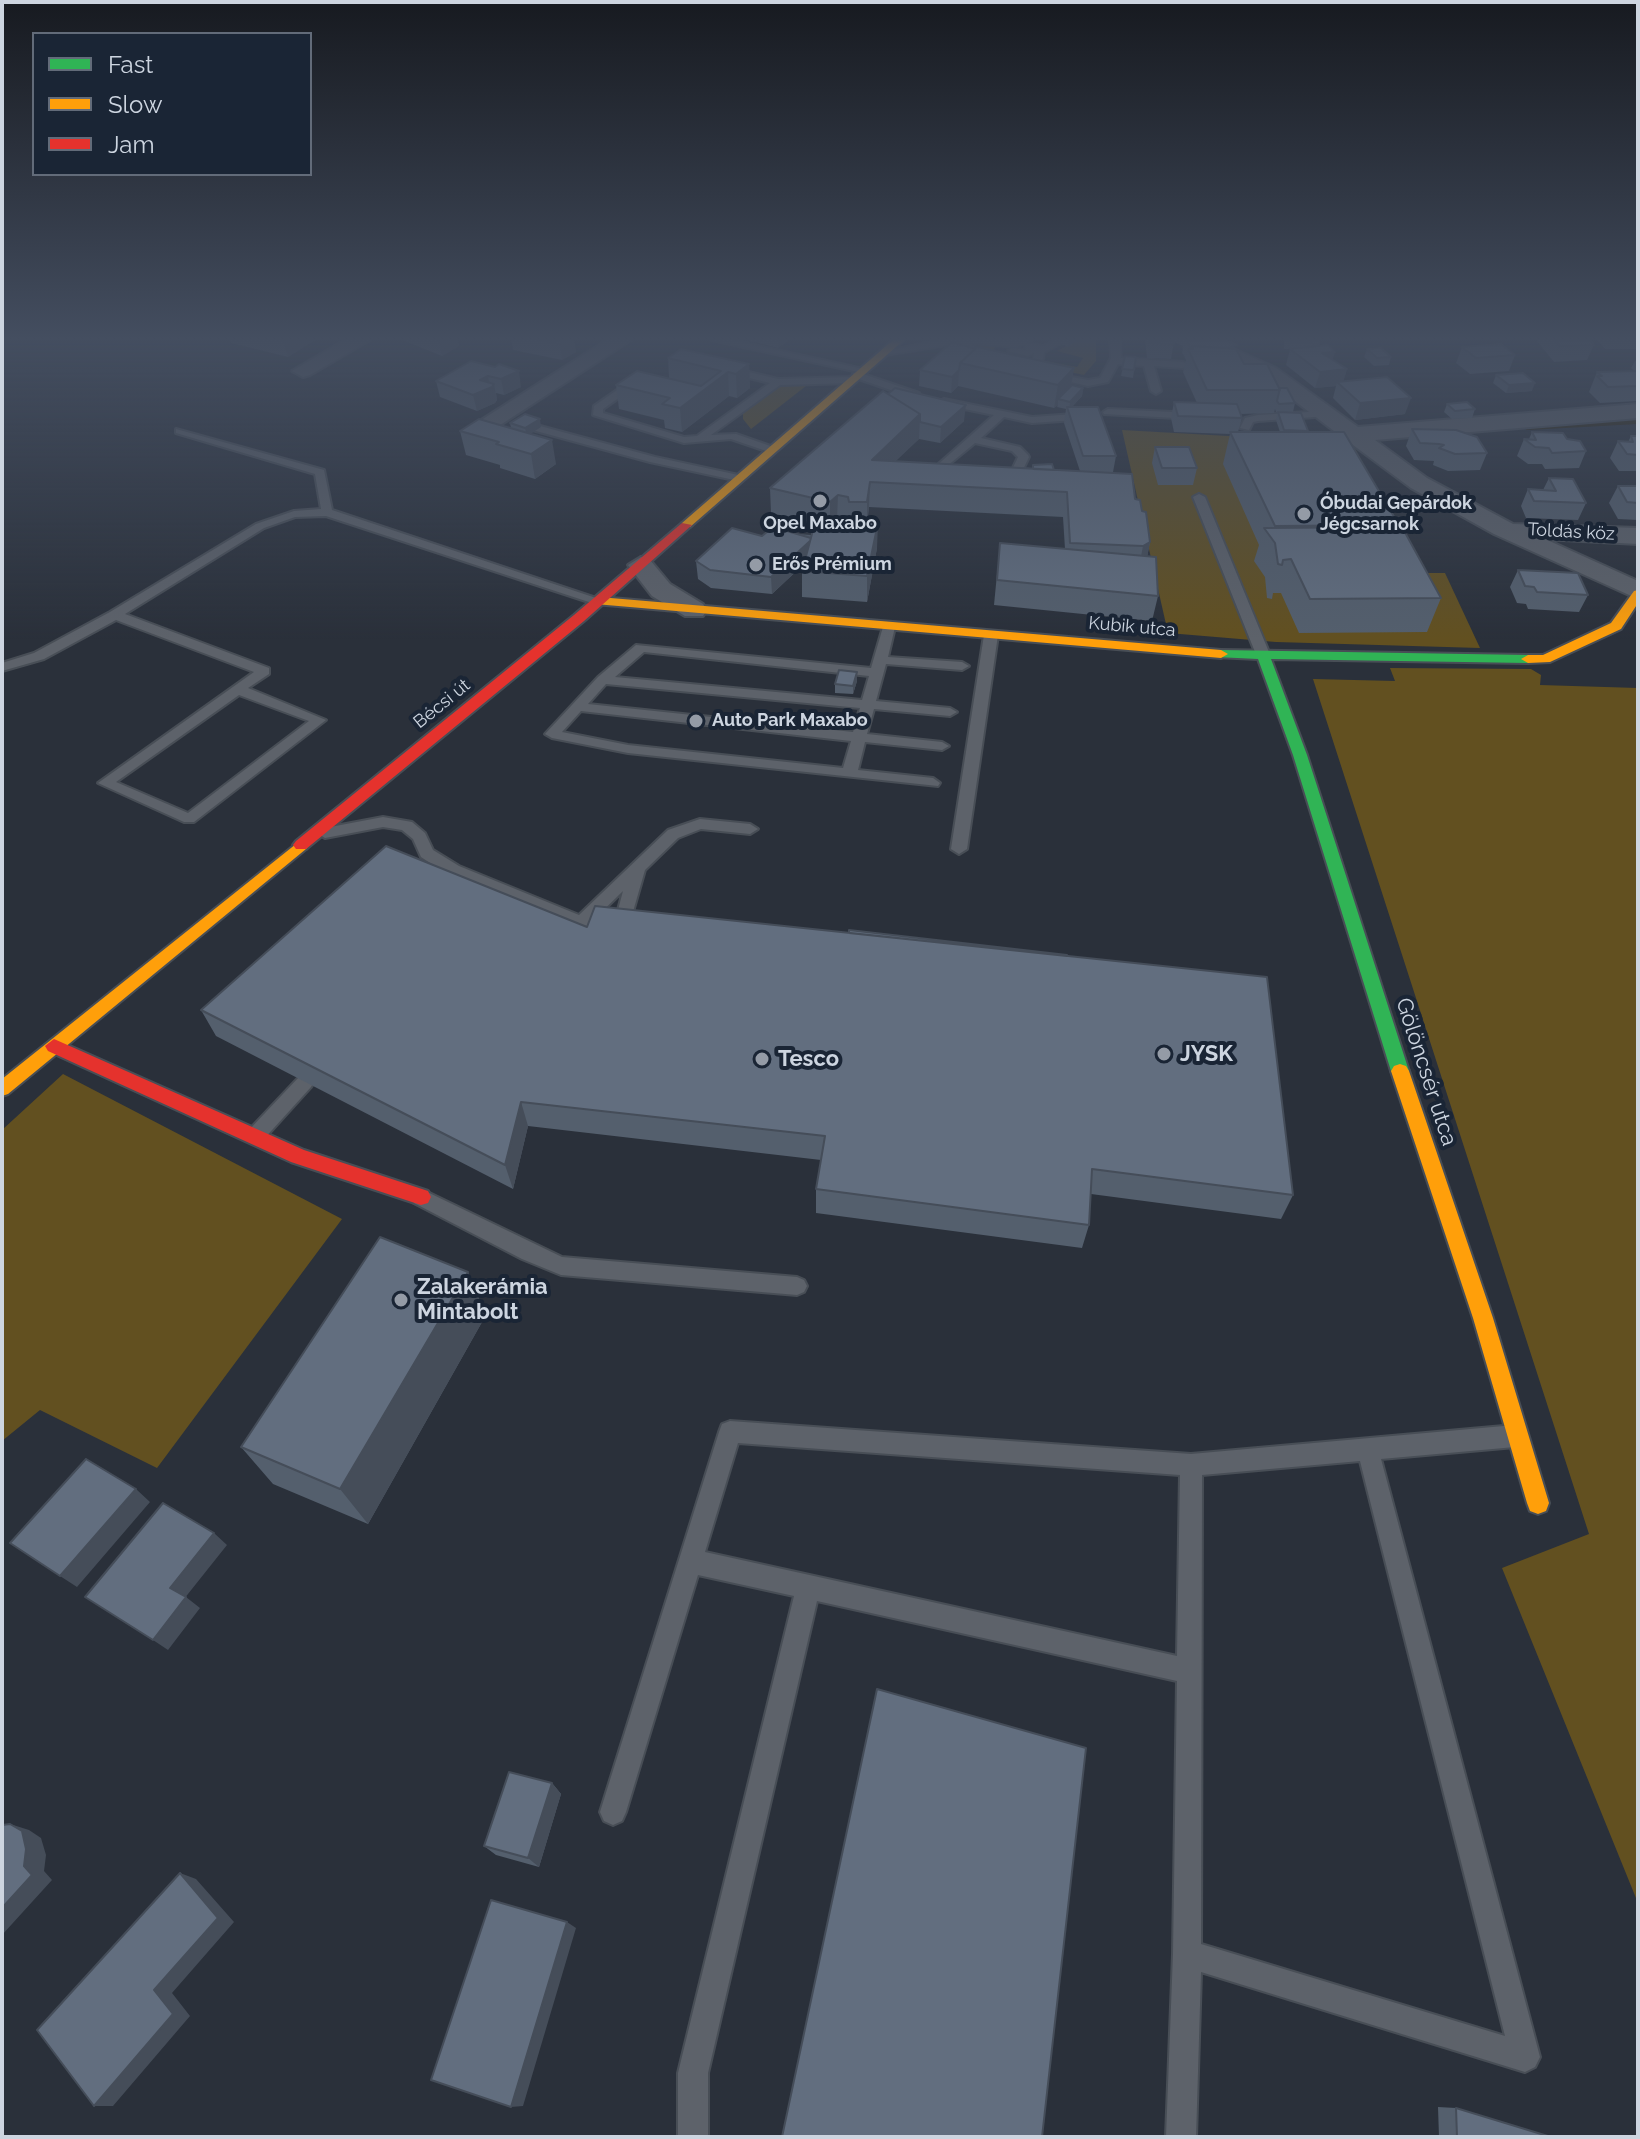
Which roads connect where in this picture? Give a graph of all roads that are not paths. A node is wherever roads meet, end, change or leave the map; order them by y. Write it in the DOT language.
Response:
graph roads {
  1 [pos="210,440"];
  2 [pos="580,440"];
  3 [pos="683,440"];
  4 [pos="697,440"];
  5 [pos="747,440"];
  6 [pos="784,440"];
  7 [pos="971,440"];
  8 [pos="976,440"];
  9 [pos="1356,440"];
  10 [pos="772,450"];
  11 [pos="739,478"];
  12 [pos="943,478"];
  13 [pos="983,482"];
  14 [pos="1199,497"];
  15 [pos="327,512"];
  16 [pos="1503,529"];
  17 [pos="1638,536"];
  18 [pos="641,565"];
  19 [pos="1638,592"];
  20 [pos="599,601"];
  21 [pos="694,610"];
  22 [pos="115,615"];
  23 [pos="889,627"];
  24 [pos="991,635"];
  25 [pos="1264,657"];
  26 [pos="879,666"];
  27 [pos="962,666"];
  28 [pos="2,667"];
  29 [pos="603,680"];
  30 [pos="821,683"];
  31 [pos="237,689"];
  32 [pos="868,704"];
  33 [pos="578,707"];
  34 [pos="950,712"];
  35 [pos="859,737"];
  36 [pos="942,746"];
  37 [pos="850,771"];
  38 [pos="933,783"];
  39 [pos="750,829"];
  40 [pos="306,838"];
  41 [pos="959,849"];
  42 [pos="639,865"];
  43 [pos="622,925"];
  44 [pos="54,1046"];
  45 [pos="305,1082"];
  46 [pos="2,1089"];
  47 [pos="256,1135"];
  48 [pos="421,1197"];
  49 [pos="797,1286"];
  50 [pos="1516,1436"];
  51 [pos="1368,1450"];
  52 [pos="1191,1465"];
  53 [pos="1538,1503"];
  54 [pos="690,1561"];
  55 [pos="808,1586"];
  56 [pos="1190,1671"];
  57 [pos="613,1812"];
  58 [pos="1187,1954"];
  59 [pos="693,2137"];
  60 [pos="1181,2137"];
  1 -- 15 [label="lane"];
  2 -- 11 [label="lane"];
  3 -- 4 [label="lane"];
  5 -- 10 [label="lane"];
  6 -- 10 [label="street, Bécsi út"];
  7 -- 12 [label="lane"];
  8 -- 13 [label="lane"];
  9 -- 16 [label="street"];
  10 -- 11 [label="street, Bécsi út"];
  11 -- 18 [label="street, Bécsi út"];
  14 -- 25 [label="lane"];
  15 -- 20 [label="lane"];
  15 -- 22 [label="lane"];
  16 -- 17 [label="street, Toldás köz"];
  16 -- 19 [label="street"];
  18 -- 20 [label="street, Bécsi út"];
  18 -- 21 [label="street"];
  19 -- 25 [label="street, Kubik utca"];
  20 -- 21 [label="street, Kubik utca"];
  20 -- 40 [label="street, Bécsi út"];
  21 -- 23 [label="street, Kubik utca"];
  22 -- 28 [label="lane"];
  22 -- 31 [label="lane"];
  23 -- 24 [label="street, Kubik utca"];
  23 -- 26 [label="lane"];
  24 -- 25 [label="street, Kubik utca"];
  24 -- 41 [label="lane"];
  25 -- 50 [label="street, Gölöncsér utca"];
  26 -- 27 [label="lane"];
  26 -- 30 [label="lane"];
  26 -- 32 [label="lane"];
  29 -- 30 [label="lane"];
  29 -- 30 [label="lane"];
  29 -- 33 [label="lane"];
  30 -- 32 [label="lane"];
  31 -- 31 [label="lane"];
  32 -- 34 [label="lane"];
  32 -- 35 [label="lane"];
  33 -- 35 [label="lane"];
  33 -- 37 [label="lane"];
  35 -- 36 [label="lane"];
  35 -- 37 [label="lane"];
  37 -- 38 [label="lane"];
  39 -- 42 [label="lane"];
  40 -- 42 [label="lane"];
  40 -- 44 [label="street, Bécsi út"];
  42 -- 43 [label="lane"];
  44 -- 46 [label="street, Bécsi út"];
  44 -- 47 [label="street"];
  45 -- 47 [label="lane"];
  47 -- 48 [label="street"];
  48 -- 49 [label="lane"];
  50 -- 51 [label="lane"];
  50 -- 53 [label="street, Gölöncsér utca"];
  51 -- 52 [label="lane"];
  51 -- 58 [label="lane"];
  52 -- 54 [label="lane"];
  52 -- 56 [label="lane"];
  54 -- 55 [label="lane"];
  54 -- 57 [label="lane"];
  55 -- 56 [label="lane"];
  55 -- 59 [label="lane"];
  56 -- 58 [label="lane"];
  58 -- 60 [label="lane"];
}
